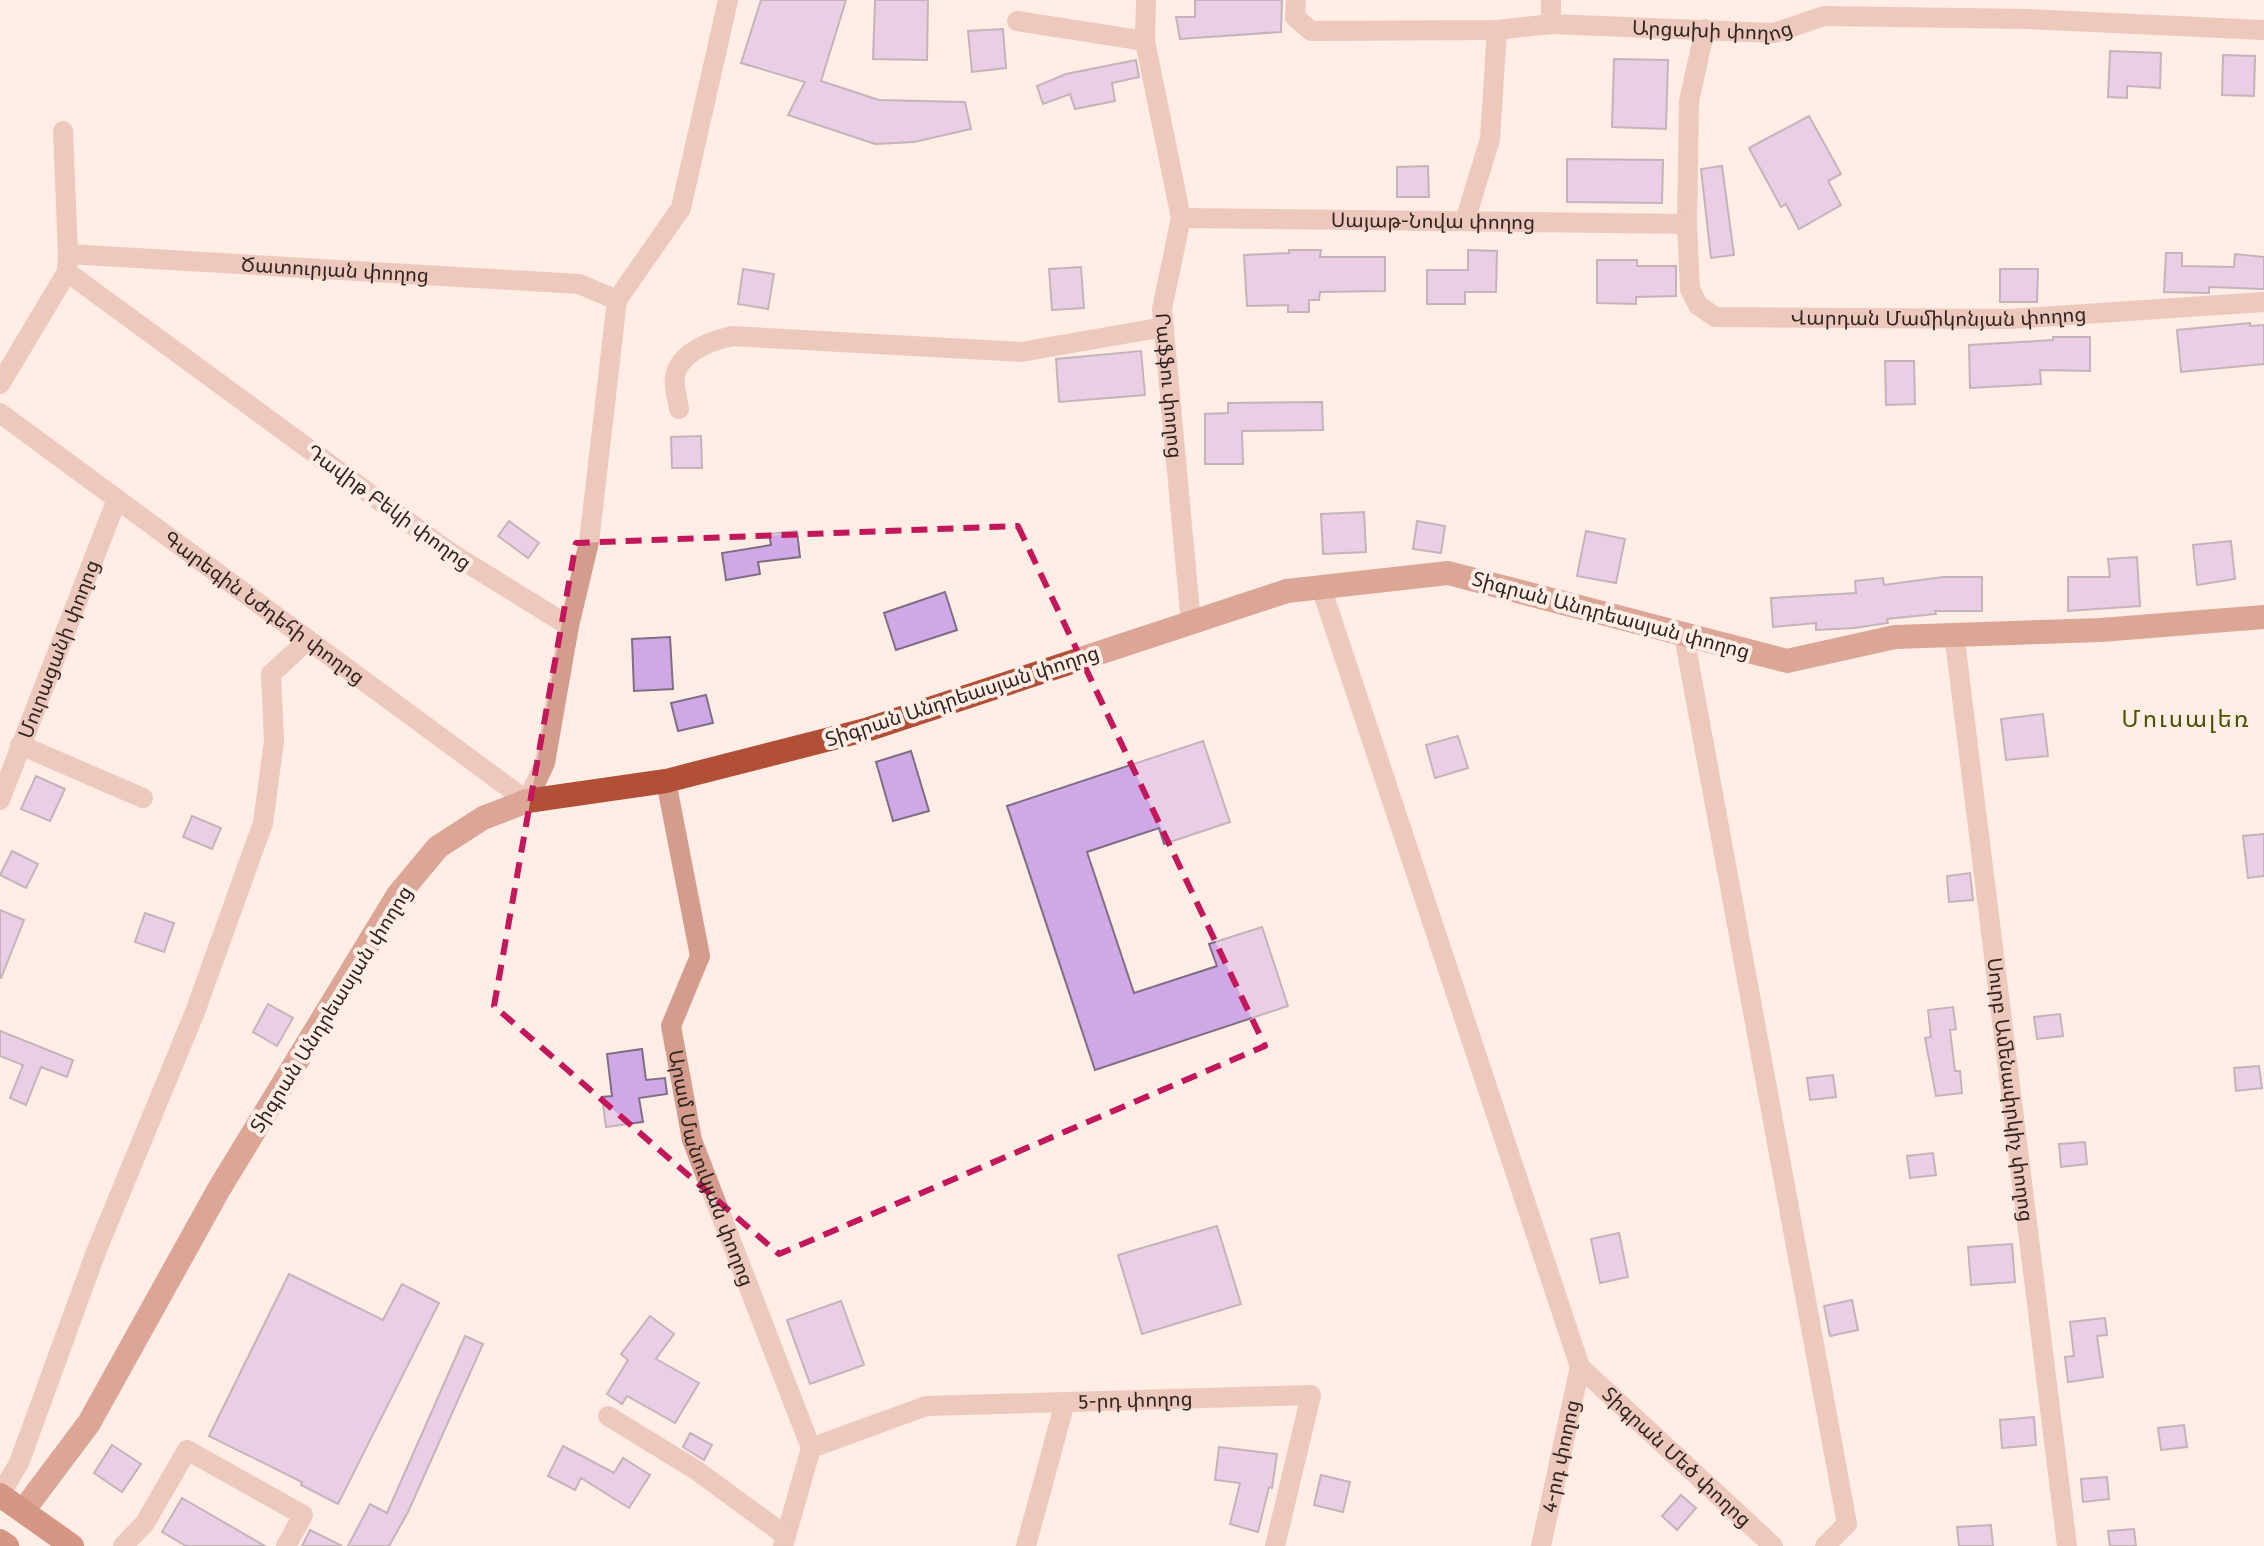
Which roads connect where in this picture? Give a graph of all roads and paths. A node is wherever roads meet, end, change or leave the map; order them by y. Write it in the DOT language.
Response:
graph roads {
  1 [pos="728,0"];
  2 [pos="1146,0"];
  3 [pos="1296,0"];
  4 [pos="1551,0"];
  5 [pos="1824,8"];
  6 [pos="1017,21"];
  7 [pos="1551,24"];
  8 [pos="1705,29"];
  9 [pos="1497,30"];
  10 [pos="2264,30"];
  11 [pos="1145,41"];
  12 [pos="63,131"];
  13 [pos="1181,218"];
  14 [pos="1465,221"];
  15 [pos="1687,224"];
  16 [pos="68,263"];
  17 [pos="617,300"];
  18 [pos="2264,302"];
  19 [pos="1164,327"];
  20 [pos="0,384"];
  21 [pos="679,409"];
  22 [pos="0,413"];
  23 [pos="117,499"];
  24 [pos="1321,587"];
  25 [pos="2264,617"];
  26 [pos="1191,623"];
  27 [pos="569,626"];
  28 [pos="1954,633"];
  29 [pos="1684,636"];
  30 [pos="308,640"];
  31 [pos="20,745"];
  32 [pos="666,781"];
  33 [pos="143,798"];
  34 [pos="0,800"];
  35 [pos="527,801"];
  36 [pos="1580,1367"];
  37 [pos="1065,1402"];
  38 [pos="608,1416"];
  39 [pos="811,1448"];
  40 [pos="0,1495"];
  41 [pos="23,1511"];
  42 [pos="0,1541"];
  43 [pos="784,1541"];
  44 [pos="7,1546"];
  45 [pos="72,1546"];
  46 [pos="123,1546"];
  47 [pos="286,1546"];
  48 [pos="1026,1546"];
  49 [pos="1275,1546"];
  50 [pos="1541,1546"];
  51 [pos="1773,1546"];
  52 [pos="1825,1546"];
  53 [pos="2067,1546"];
  1 -- 17 [label="street"];
  2 -- 11 [label="street, Րաֆֆու փողոց"];
  3 -- 9 [label="street, Արցախի փողոց"];
  4 -- 7 [label="street"];
  5 -- 8 [label="street, Արցախի փողոց"];
  5 -- 10 [label="street, Արցախի փողոց"];
  6 -- 11 [label="street"];
  7 -- 8 [label="street, Արցախի փողոց"];
  7 -- 9 [label="street, Արցախի փողոց"];
  8 -- 15 [label="street, Վարդան Մամիկոնյան փողոց"];
  9 -- 14 [label="street"];
  11 -- 13 [label="street, Րաֆֆու փողոց"];
  12 -- 16 [label="street"];
  13 -- 14 [label="street, Սայաթ-Նովա փողոց"];
  13 -- 19 [label="street, Րաֆֆու փողոց"];
  14 -- 15 [label="street, Սայաթ-Նովա փողոց"];
  15 -- 18 [label="street, Վարդան Մամիկոնյան փողոց"];
  16 -- 17 [label="street, Ծատուրյան փողոց"];
  16 -- 20 [label="street"];
  16 -- 27 [label="street, Դավիթ Բեկի փողոց"];
  17 -- 27 [label="street"];
  19 -- 21 [label="street"];
  19 -- 26 [label="street, Րաֆֆու փողոց"];
  22 -- 23 [label="street, Գարեգին Նժդեհի փողոց"];
  23 -- 30 [label="street, Գարեգին Նժդեհի փողոց"];
  23 -- 31 [label="street, Մուրացանի փողոց"];
  24 -- 26 [label="main road, Տիգրան Անդրեասյան փողոց"];
  24 -- 29 [label="main road, Տիգրան Անդրեասյան փողոց"];
  24 -- 36 [label="street"];
  25 -- 28 [label="main road, Տիգրան Անդրեասյան փողոց"];
  26 -- 32 [label="main road, Տիգրան Անդրեասյան փողոց"];
  27 -- 35 [label="street"];
  28 -- 29 [label="main road, Տիգրան Անդրեասյան փողոց"];
  28 -- 53 [label="street, Սուրբ Ամենափրկիչ փողոց"];
  29 -- 52 [label="street"];
  30 -- 35 [label="street, Գարեգին Նժդեհի փողոց"];
  30 -- 40 [label="street"];
  31 -- 33 [label="street"];
  31 -- 34 [label="street, Մուրացանի փողոց"];
  32 -- 35 [label="main road, Տիգրան Անդրեասյան փողոց"];
  32 -- 39 [label="street, Արամ Մանուկյան փողոց"];
  35 -- 41 [label="main road, Տիգրան Անդրեասյան փողոց"];
  36 -- 50 [label="street, 4-րդ փողոց"];
  36 -- 51 [label="street, Տիգրան Մեծ փողոց"];
  37 -- 39 [label="street, 5-րդ փողոց"];
  37 -- 48 [label="street"];
  37 -- 49 [label="street, 5-րդ փողոց"];
  38 -- 43 [label="street"];
  39 -- 43 [label="street"];
  40 -- 41 [label="highway"];
  41 -- 45 [label="highway"];
  42 -- 44 [label="highway"];
  46 -- 47 [label="street"];
}
